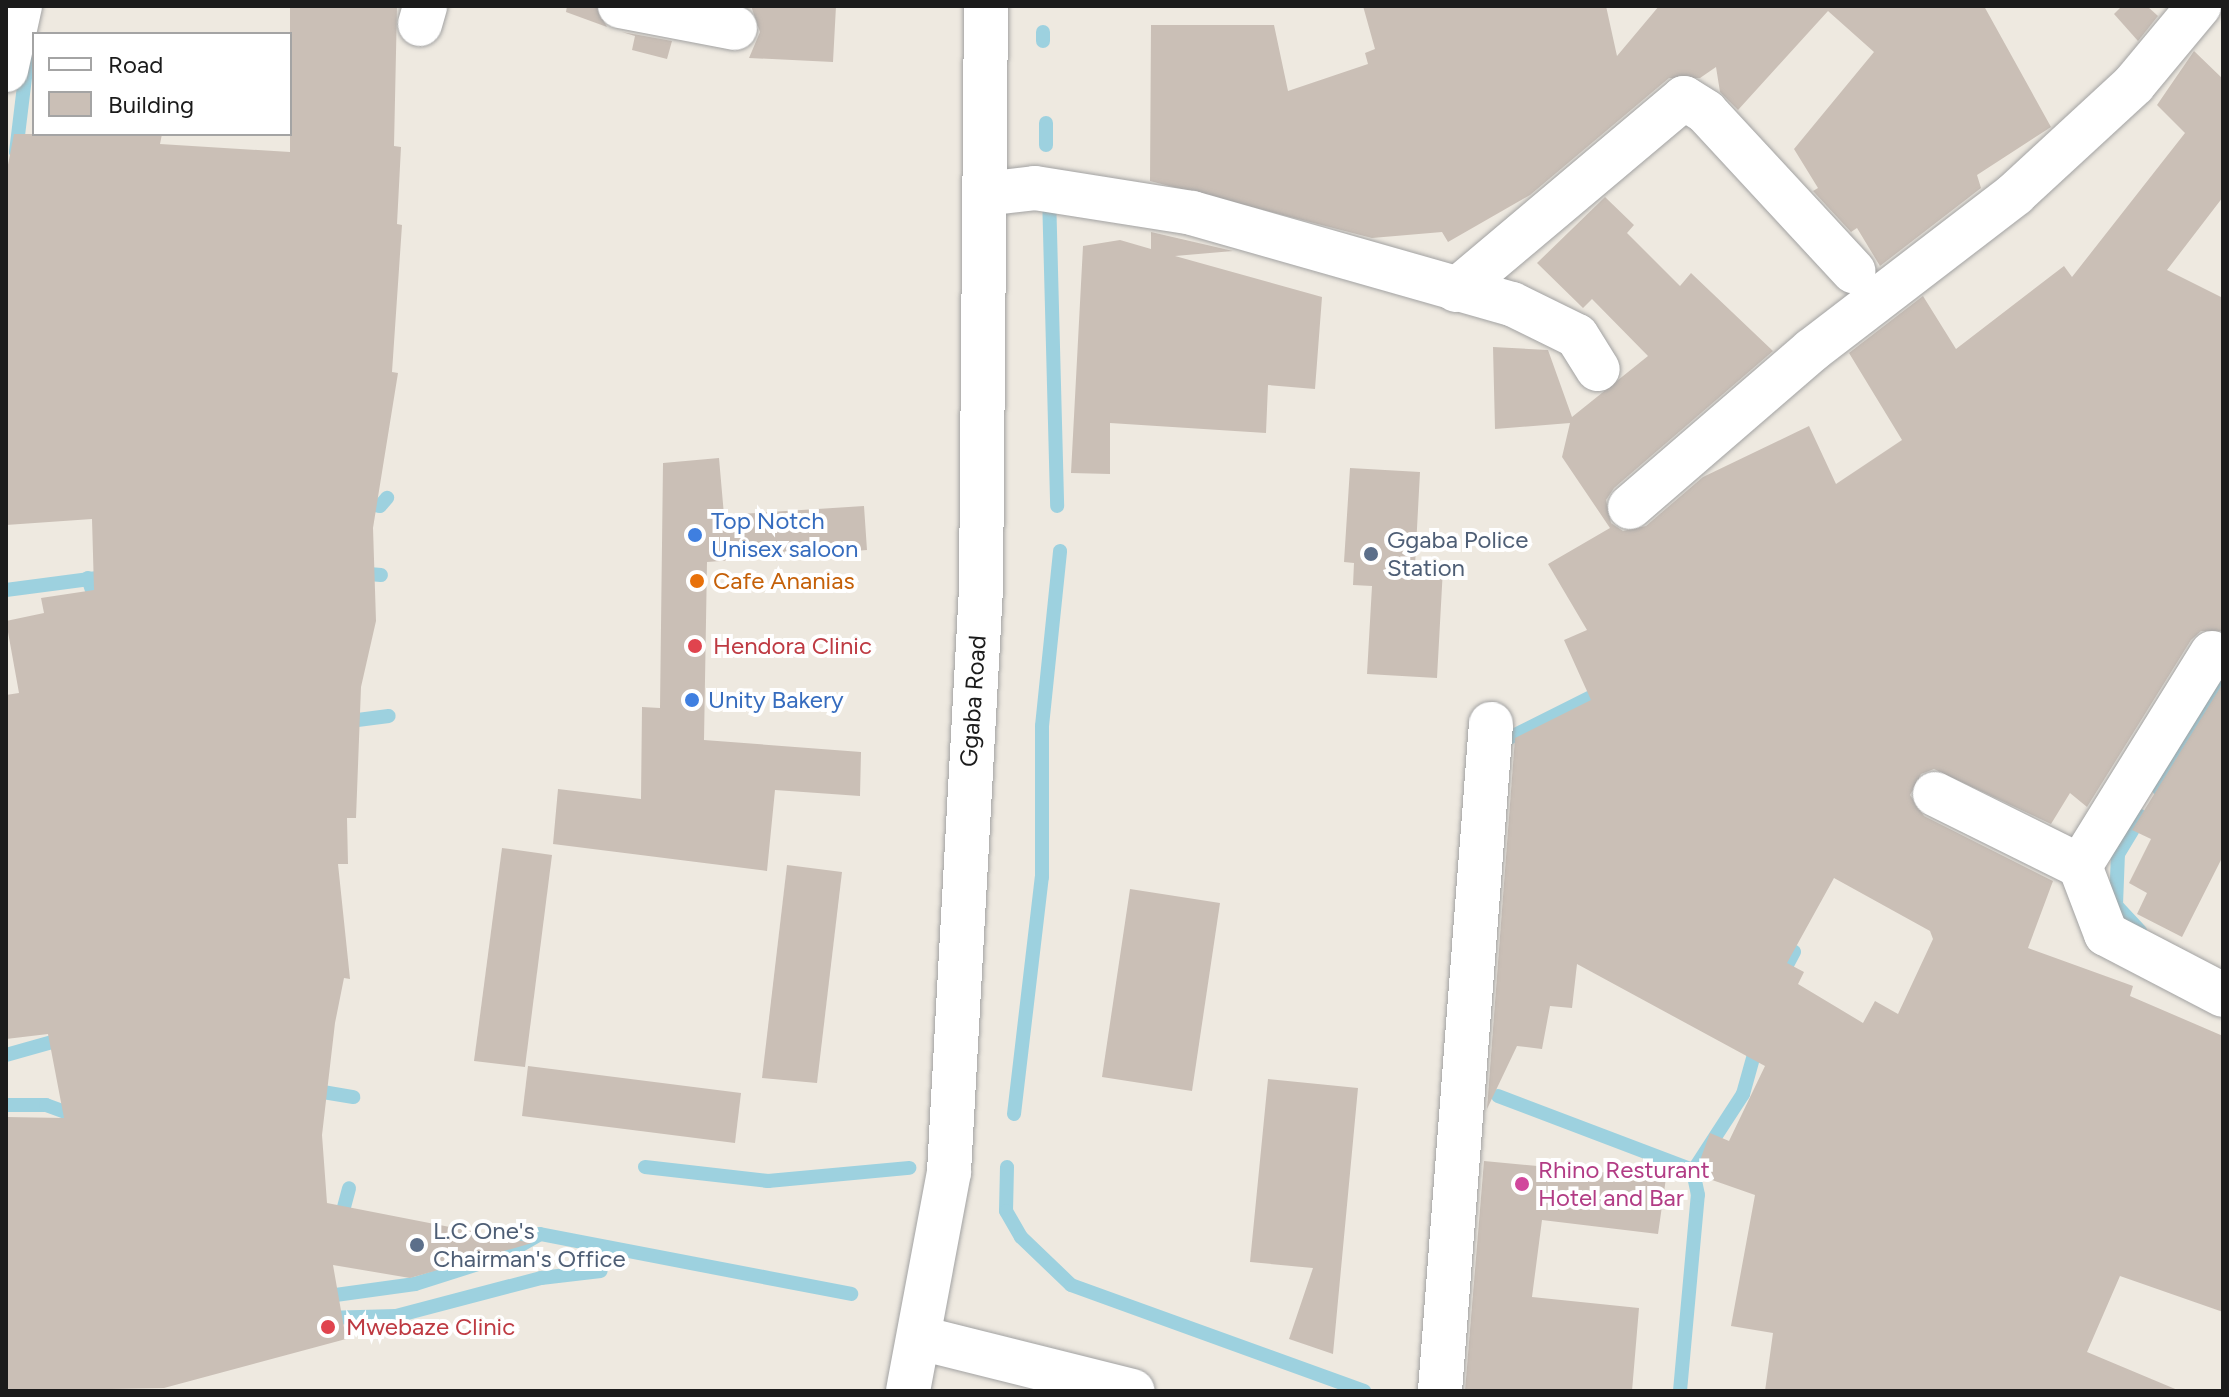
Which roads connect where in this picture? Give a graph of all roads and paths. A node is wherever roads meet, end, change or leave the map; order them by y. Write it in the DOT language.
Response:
graph roads {
  1 [pos="20,6"];
  2 [pos="986,6"];
  3 [pos="2199,6"];
  4 [pos="625,7"];
  5 [pos="737,31"];
  6 [pos="6,70"];
  7 [pos="984,194"];
  8 [pos="1853,271"];
  9 [pos="1456,290"];
  10 [pos="1598,369"];
  11 [pos="1630,507"];
  12 [pos="2212,653"];
  13 [pos="1491,724"];
  14 [pos="1935,794"];
  15 [pos="2080,866"];
  16 [pos="2223,995"];
  17 [pos="920,1338"];
  18 [pos="908,1391"];
  19 [pos="1133,1391"];
  20 [pos="1440,1391"];
  1 -- 6 [label="street"];
  2 -- 7 [label="street, Ggaba Road"];
  3 -- 11 [label="street"];
  4 -- 5 [label="street"];
  7 -- 9 [label="street"];
  7 -- 17 [label="street, Ggaba Road"];
  8 -- 9 [label="street"];
  9 -- 10 [label="street"];
  12 -- 15 [label="street"];
  13 -- 20 [label="street"];
  14 -- 15 [label="street"];
  15 -- 16 [label="street"];
  17 -- 18 [label="street, Ggaba Road"];
  17 -- 19 [label="street"];
}
